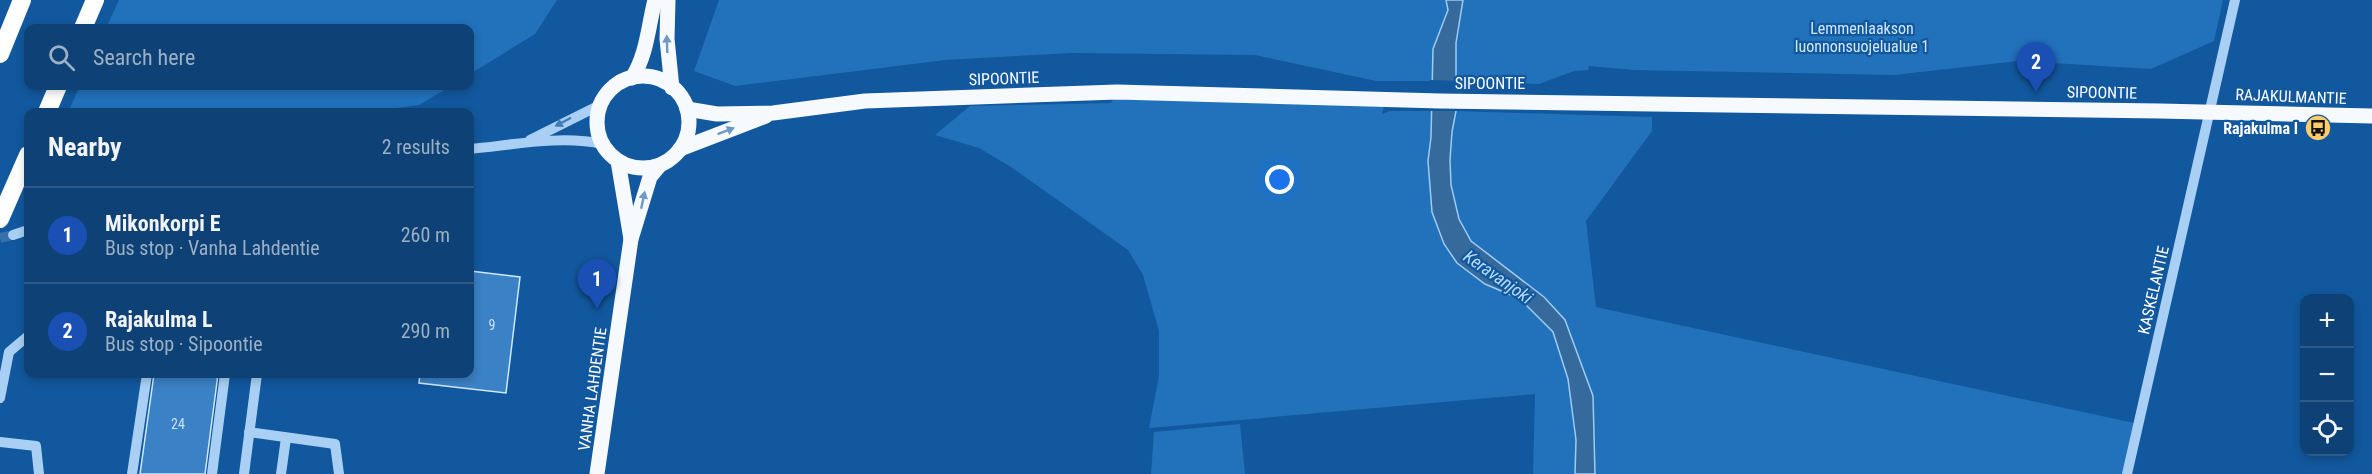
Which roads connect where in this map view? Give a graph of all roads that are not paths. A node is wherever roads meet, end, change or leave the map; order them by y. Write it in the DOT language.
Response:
graph roads {
  1 [pos="22,0"];
  2 [pos="96,0"];
  3 [pos="654,0"];
  4 [pos="668,0"];
  5 [pos="2233,1"];
  6 [pos="85,24"];
  7 [pos="0,54"];
  8 [pos="632,78"];
  9 [pos="672,88"];
  10 [pos="56,90"];
  11 [pos="600,105"];
  12 [pos="49,108"];
  13 [pos="687,109"];
  14 [pos="2208,112"];
  15 [pos="773,113"];
  16 [pos="2372,116"];
  17 [pos="527,142"];
  18 [pos="603,144"];
  19 [pos="474,149"];
  20 [pos="680,149"];
  21 [pos="618,161"];
  22 [pos="24,165"];
  23 [pos="660,165"];
  24 [pos="0,219"];
  25 [pos="24,231"];
  26 [pos="13,235"];
  27 [pos="632,239"];
  28 [pos="24,339"];
  29 [pos="146,378"];
  30 [pos="224,378"];
  31 [pos="256,378"];
  32 [pos="0,398"];
  33 [pos="249,432"];
  34 [pos="286,438"];
  35 [pos="0,442"];
  36 [pos="39,474"];
  37 [pos="132,474"];
  38 [pos="212,474"];
  39 [pos="244,474"];
  40 [pos="282,474"];
  41 [pos="339,474"];
  42 [pos="597,474"];
  43 [pos="2127,474"];
  1 -- 7 [label="highway"];
  2 -- 6 [label="highway"];
  3 -- 8 [label="main road"];
  9 -- 4 [label="main road, one-way"];
  5 -- 14 [label="street, KASKELANTIE"];
  8 -- 9 [label="main road"];
  8 -- 11 [label="main road"];
  9 -- 13 [label="main road"];
  10 -- 12 [label="highway"];
  11 -- 17 [label="street, one-way"];
  11 -- 18 [label="main road"];
  13 -- 15 [label="main road, SIPOONTIE"];
  13 -- 20 [label="main road"];
  14 -- 15 [label="main road, SIPOONTIE"];
  14 -- 16 [label="main road, RAJAKULMANTIE"];
  14 -- 43 [label="street, KASKELANTIE"];
  20 -- 15 [label="main road, SIPOONTIE, one-way"];
  17 -- 18 [label="street"];
  17 -- 19 [label="street"];
  18 -- 21 [label="main road"];
  20 -- 23 [label="main road"];
  21 -- 23 [label="main road"];
  21 -- 27 [label="main road, VANHA LAHDENTIE"];
  22 -- 24 [label="highway"];
  27 -- 23 [label="main road, VANHA LAHDENTIE, one-way"];
  25 -- 26 [label="street"];
  27 -- 42 [label="main road, VANHA LAHDENTIE"];
  28 -- 32 [label="street"];
  29 -- 37 [label="street"];
  30 -- 38 [label="street"];
  31 -- 33 [label="street"];
  33 -- 34 [label="street"];
  33 -- 39 [label="street"];
  34 -- 40 [label="street"];
  34 -- 41 [label="street"];
  35 -- 36 [label="street"];
}
